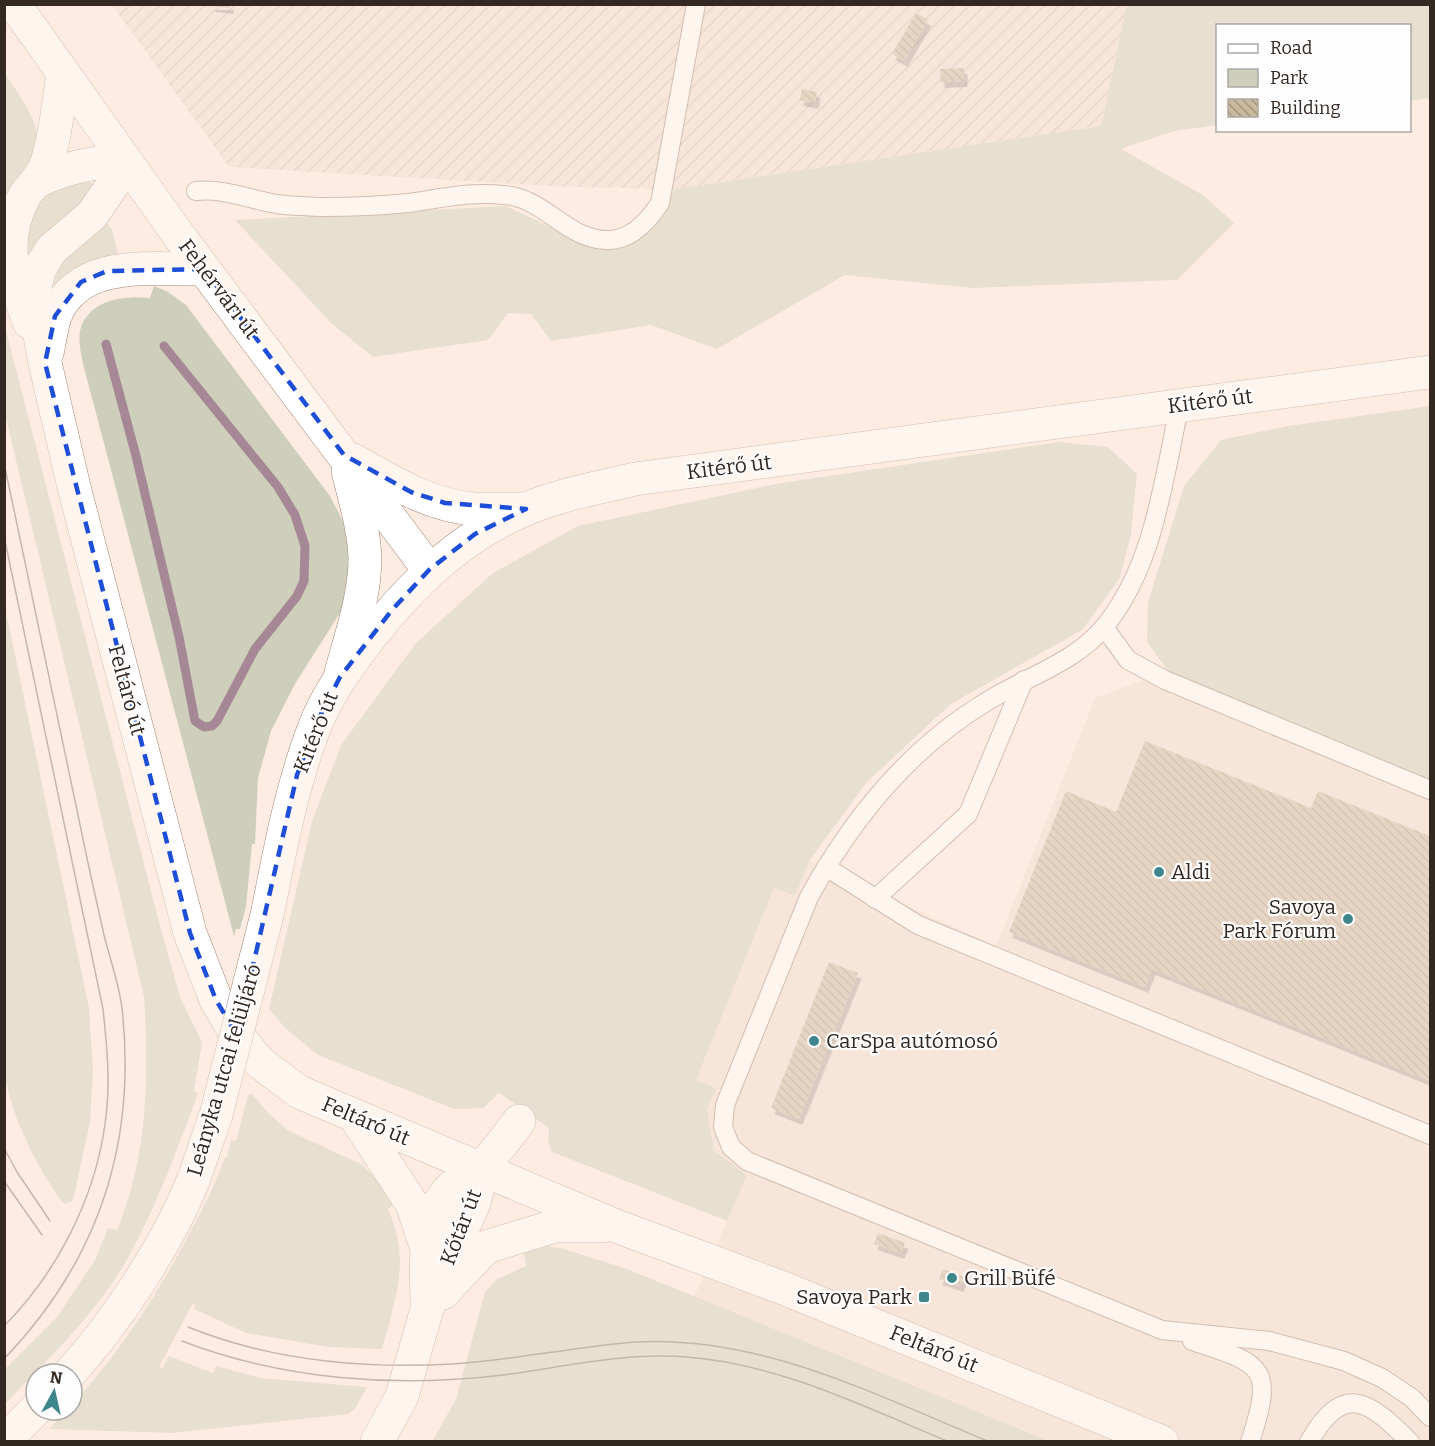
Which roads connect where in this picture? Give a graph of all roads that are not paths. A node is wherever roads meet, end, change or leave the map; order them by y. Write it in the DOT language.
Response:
graph roads {
  1 [pos="14,4"];
  2 [pos="696,4"];
  3 [pos="63,75"];
  4 [pos="124,159"];
  5 [pos="38,181"];
  6 [pos="195,191"];
  7 [pos="204,269"];
  8 [pos="45,363"];
  9 [pos="1431,372"];
  10 [pos="1180,405"];
  11 [pos="344,455"];
  12 [pos="526,509"];
  13 [pos="429,570"];
  14 [pos="1104,627"];
  15 [pos="340,677"];
  16 [pos="1024,680"];
  17 [pos="1431,790"];
  18 [pos="826,867"];
  19 [pos="875,899"];
  20 [pos="268,911"];
  21 [pos="355,1117"];
  22 [pos="519,1121"];
  23 [pos="1431,1135"];
  24 [pos="479,1169"];
  25 [pos="616,1226"];
  26 [pos="426,1246"];
  27 [pos="427,1309"];
  28 [pos="1162,1330"];
  29 [pos="78,1362"];
  30 [pos="1431,1417"];
  31 [pos="24,1422"];
  32 [pos="4,1442"];
  33 [pos="377,1442"];
  34 [pos="1162,1442"];
  35 [pos="1250,1442"];
  36 [pos="1310,1442"];
  37 [pos="1410,1442"];
  1 -- 3 [label="street, Fehérvári út"];
  2 -- 6 [label="lane"];
  3 -- 4 [label="street, Fehérvári út"];
  3 -- 5 [label="street, Feltáró út"];
  4 -- 5 [label="street, Feltáró út"];
  4 -- 7 [label="street, Fehérvári út"];
  4 -- 8 [label="street, Feltáró út"];
  5 -- 8 [label="street, Feltáró út"];
  7 -- 8 [label="street, Feltáró út"];
  7 -- 11 [label="street, Fehérvári út"];
  8 -- 21 [label="street, Feltáró út"];
  9 -- 10 [label="street, Kitérő út"];
  10 -- 12 [label="street, Kitérő út"];
  10 -- 14 [label="lane"];
  11 -- 12 [label="street"];
  11 -- 13 [label="street, Fehérvári út"];
  11 -- 15 [label="street"];
  12 -- 13 [label="street, Kitérő út"];
  13 -- 15 [label="street, Kitérő út"];
  14 -- 16 [label="lane"];
  14 -- 17 [label="lane"];
  15 -- 20 [label="street, Kitérő út"];
  16 -- 18 [label="lane"];
  16 -- 19 [label="lane"];
  18 -- 19 [label="lane"];
  18 -- 28 [label="lane"];
  19 -- 23 [label="lane"];
  20 -- 29 [label="street, Leányka utcai felüljáró, bridge"];
  21 -- 24 [label="street, Feltáró út"];
  21 -- 26 [label="street, Kőtár út"];
  22 -- 24 [label="street"];
  24 -- 25 [label="street, Feltáró út"];
  24 -- 26 [label="street, Kőtár út"];
  24 -- 27 [label="street, Kőtár út"];
  25 -- 27 [label="street, Kőtár út"];
  25 -- 34 [label="street, Feltáró út"];
  26 -- 27 [label="street, Kőtár út"];
  27 -- 33 [label="street, Kőtár út"];
  28 -- 30 [label="lane"];
  28 -- 35 [label="lane"];
  31 -- 32 [label="street"];
  36 -- 37 [label="lane"];
}
